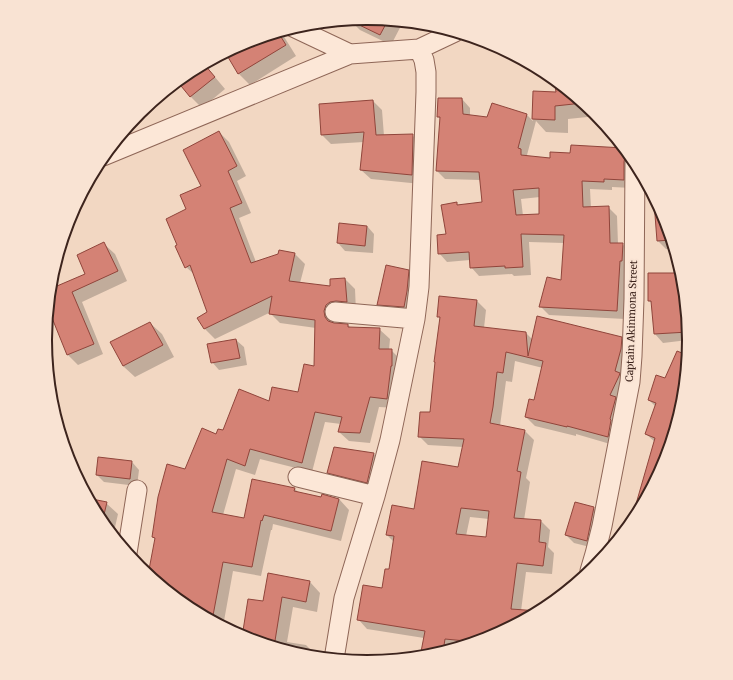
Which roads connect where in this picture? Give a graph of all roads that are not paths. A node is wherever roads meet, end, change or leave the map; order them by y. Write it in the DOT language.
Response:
graph roads {
  1 [pos="303,31"];
  2 [pos="447,36"];
  3 [pos="418,48"];
  4 [pos="350,54"];
  5 [pos="115,151"];
  6 [pos="635,176"];
  7 [pos="336,312"];
  8 [pos="415,319"];
  9 [pos="298,477"];
  10 [pos="137,490"];
  11 [pos="375,496"];
  12 [pos="127,545"];
  13 [pos="595,556"];
  14 [pos="335,653"];
  1 -- 4 [label="street"];
  2 -- 3 [label="street"];
  3 -- 4 [label="street"];
  3 -- 8 [label="street"];
  4 -- 5 [label="street"];
  6 -- 13 [label="street, Captain Akinmona Street"];
  7 -- 8 [label="street"];
  8 -- 11 [label="street"];
  9 -- 11 [label="street"];
  10 -- 12 [label="street"];
  11 -- 14 [label="street"];
}
